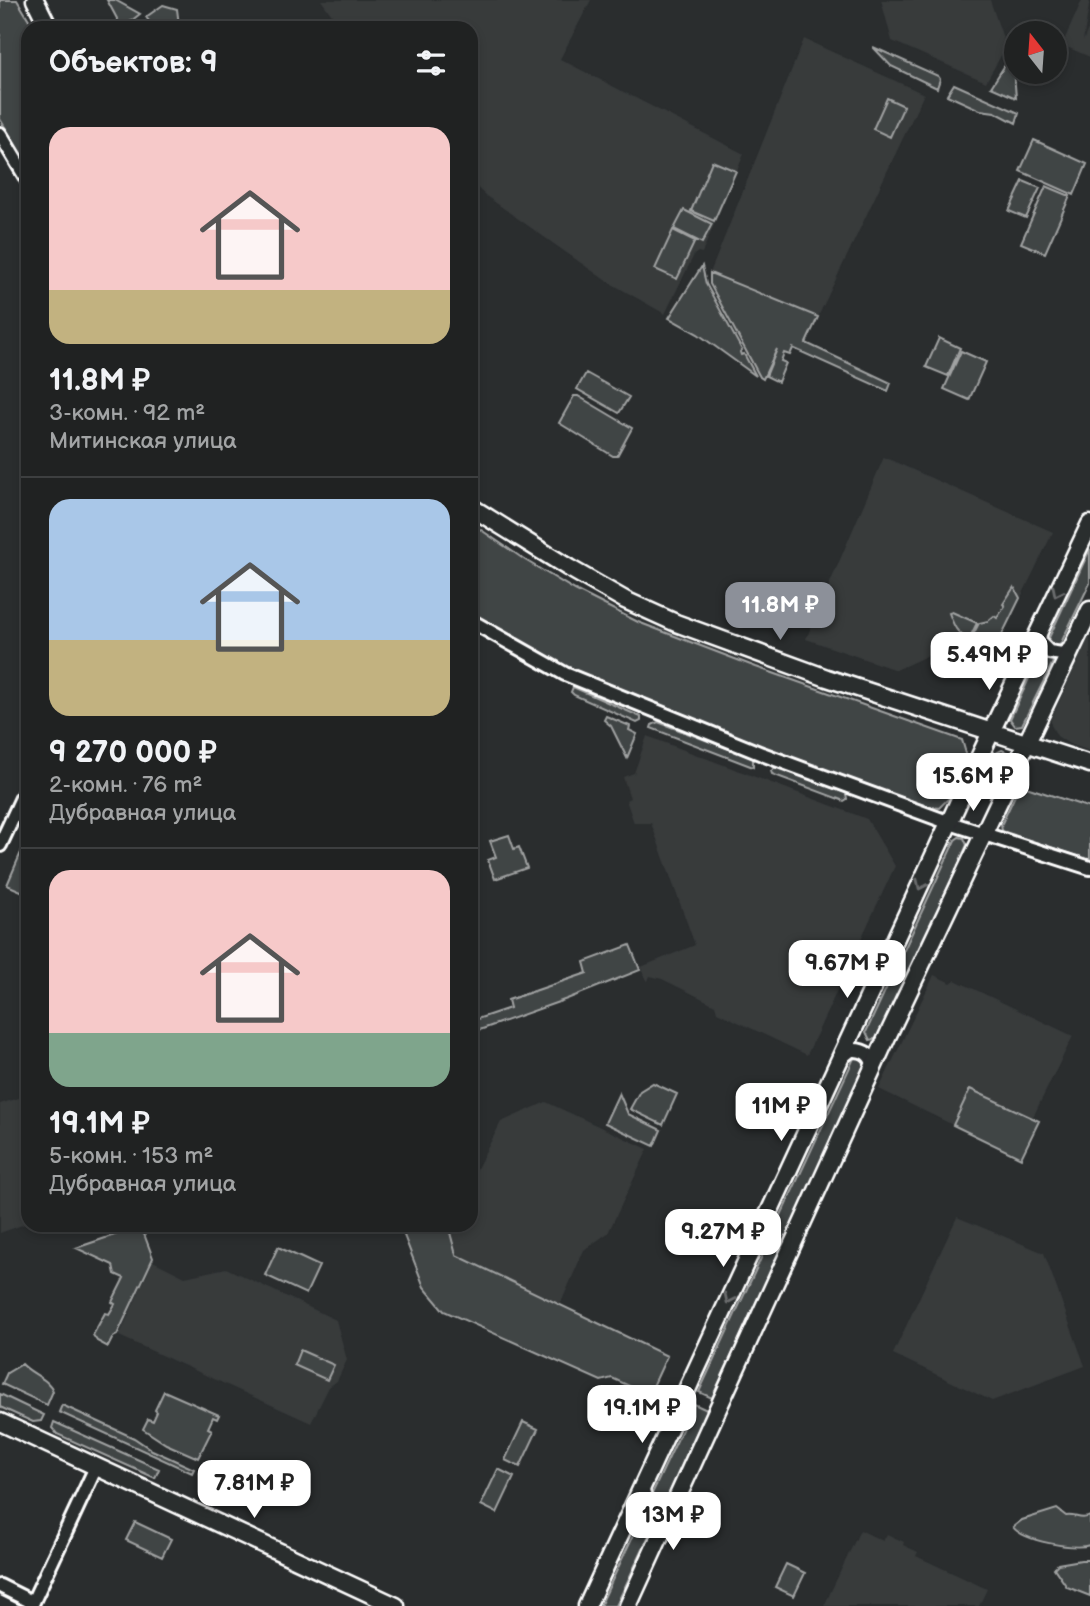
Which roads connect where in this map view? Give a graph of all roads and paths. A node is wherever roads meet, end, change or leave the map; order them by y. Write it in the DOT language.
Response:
graph roads {
  1 [pos="35,0"];
  2 [pos="46,21"];
  3 [pos="0,134"];
  4 [pos="21,169"];
  5 [pos="478,511"];
  6 [pos="1090,524"];
  7 [pos="1090,610"];
  8 [pos="478,625"];
  9 [pos="1039,629"];
  10 [pos="1073,646"];
  11 [pos="990,732"];
  12 [pos="1027,744"];
  13 [pos="1090,764"];
  14 [pos="21,800"];
  15 [pos="950,823"];
  16 [pos="985,834"];
  17 [pos="0,845"];
  18 [pos="1090,868"];
  19 [pos="856,1024"];
  20 [pos="887,1037"];
  21 [pos="839,1062"];
  22 [pos="872,1074"];
  23 [pos="0,1422"];
  24 [pos="96,1467"];
  25 [pos="643,1485"];
  26 [pos="677,1500"];
  27 [pos="0,1586"];
  28 [pos="32,1604"];
  29 [pos="396,1606"];
  30 [pos="587,1606"];
  31 [pos="628,1606"];
  1 -- 2 [label="main road"];
  3 -- 4 [label="street"];
  5 -- 11 [label="main road"];
  6 -- 9 [label="main road, one-way"];
  7 -- 10 [label="main road"];
  8 -- 15 [label="street"];
  9 -- 10 [label="street"];
  9 -- 11 [label="main road"];
  10 -- 12 [label="main road"];
  11 -- 12 [label="main road"];
  11 -- 15 [label="main road"];
  12 -- 13 [label="main road"];
  12 -- 16 [label="main road"];
  14 -- 17 [label="street"];
  15 -- 16 [label="street"];
  15 -- 19 [label="main road, one-way"];
  16 -- 18 [label="street"];
  16 -- 20 [label="main road"];
  19 -- 20 [label="street"];
  19 -- 21 [label="main road"];
  20 -- 22 [label="main road"];
  21 -- 22 [label="street"];
  21 -- 25 [label="main road, one-way"];
  22 -- 26 [label="main road"];
  23 -- 24 [label="main road"];
  24 -- 28 [label="street"];
  24 -- 29 [label="main road"];
  25 -- 26 [label="street"];
  25 -- 30 [label="main road"];
  26 -- 31 [label="main road"];
  27 -- 28 [label="street"];
}
